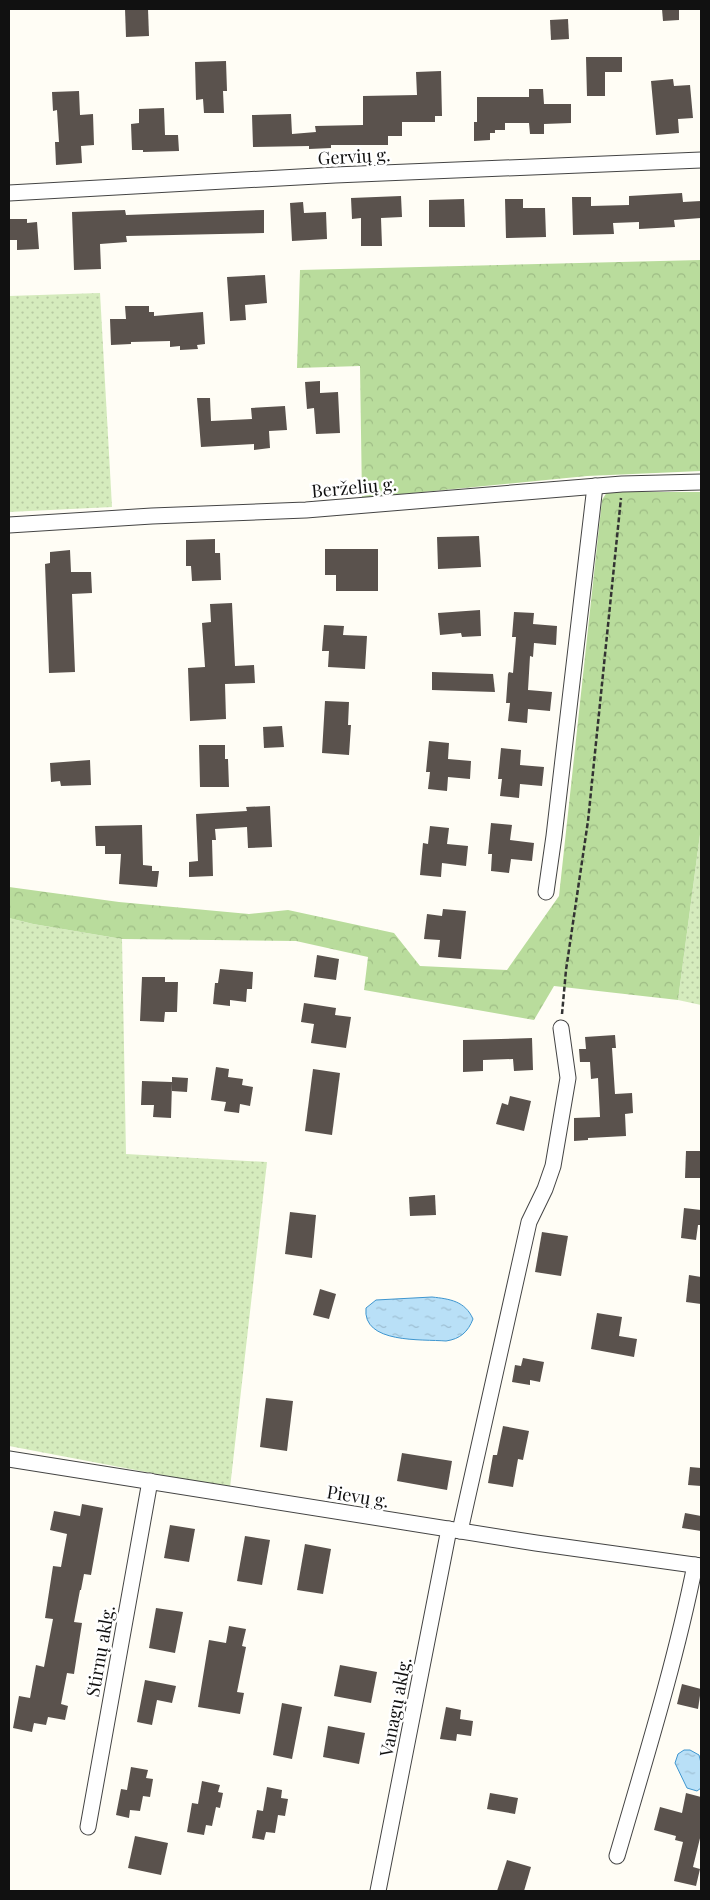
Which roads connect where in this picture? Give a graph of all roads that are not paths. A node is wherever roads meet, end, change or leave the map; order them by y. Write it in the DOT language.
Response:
graph roads {
  1 [pos="701,160"];
  2 [pos="9,193"];
  3 [pos="701,482"];
  4 [pos="595,486"];
  5 [pos="9,525"];
  6 [pos="546,892"];
  7 [pos="561,1028"];
  8 [pos="9,1459"];
  9 [pos="150,1481"];
  10 [pos="454,1530"];
  11 [pos="698,1566"];
  12 [pos="88,1827"];
  13 [pos="617,1856"];
  14 [pos="378,1891"];
  1 -- 2 [label="street, Gervių g."];
  3 -- 4 [label="street, Berželių g."];
  4 -- 5 [label="street, Berželių g."];
  4 -- 6 [label="street"];
  7 -- 10 [label="street, Vanagų aklg."];
  8 -- 9 [label="street, Pievų g."];
  9 -- 10 [label="street, Pievų g."];
  9 -- 12 [label="street, Stirnų aklg."];
  10 -- 11 [label="street, Pievų g."];
  10 -- 14 [label="street, Vanagų aklg."];
  11 -- 13 [label="street"];
}
